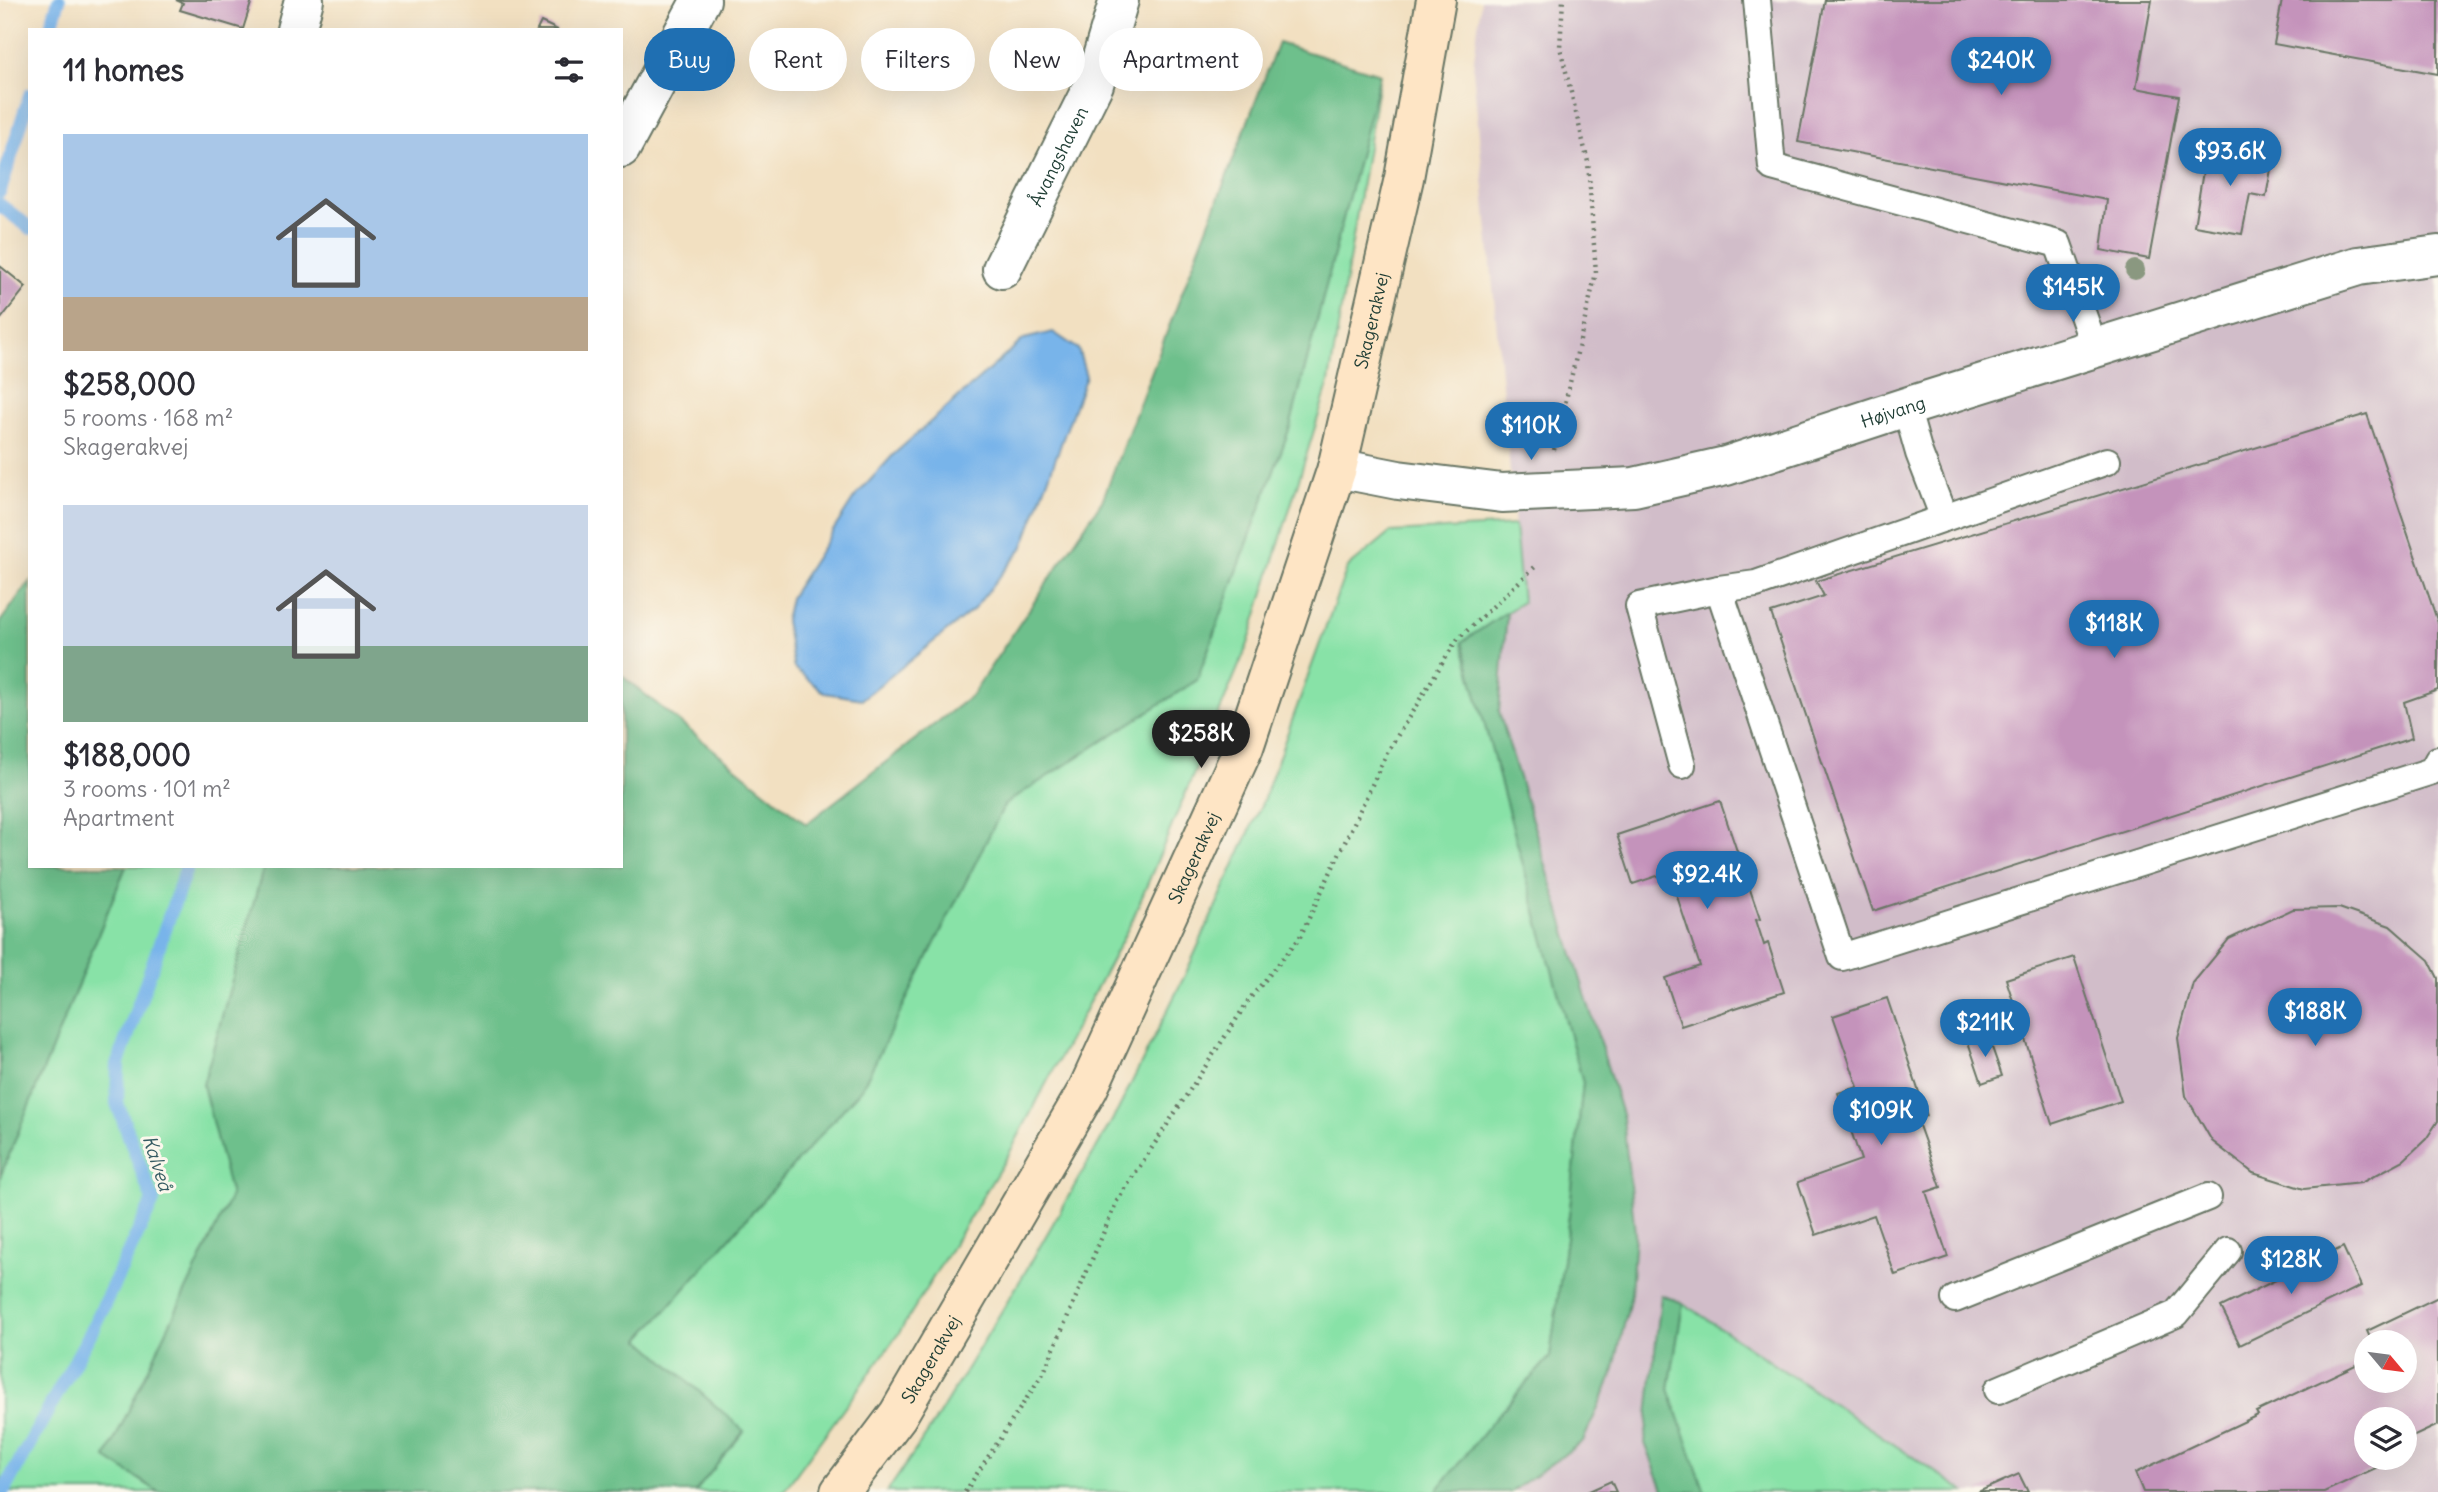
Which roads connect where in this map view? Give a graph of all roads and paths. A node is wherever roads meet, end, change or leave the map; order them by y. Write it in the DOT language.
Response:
graph roads {
  1 [pos="304,0"];
  2 [pos="701,0"];
  3 [pos="1118,0"];
  4 [pos="1436,0"];
  5 [pos="1563,0"];
  6 [pos="1757,0"];
  7 [pos="297,28"];
  8 [pos="623,144"];
  9 [pos="2438,255"];
  10 [pos="1002,270"];
  11 [pos="2095,349"];
  12 [pos="1906,407"];
  13 [pos="2107,461"];
  14 [pos="1337,468"];
  15 [pos="1544,491"];
  16 [pos="1944,518"];
  17 [pos="1538,564"];
  18 [pos="1719,589"];
  19 [pos="2438,760"];
  20 [pos="1682,765"];
  21 [pos="2208,1197"];
  22 [pos="2228,1251"];
  23 [pos="1955,1299"];
  24 [pos="1998,1390"];
  25 [pos="840,1492"];
  26 [pos="965,1492"];
  1 -- 7 [label="street"];
  2 -- 8 [label="street"];
  3 -- 10 [label="street, Åvangshaven"];
  4 -- 14 [label="street, Skagerakvej"];
  5 -- 15 [label="path"];
  6 -- 11 [label="lane"];
  9 -- 11 [label="street, Højvang"];
  11 -- 12 [label="street, Højvang"];
  12 -- 15 [label="street, Højvang"];
  12 -- 16 [label="lane"];
  13 -- 16 [label="lane"];
  14 -- 15 [label="street, Højvang"];
  14 -- 25 [label="street, Skagerakvej"];
  16 -- 18 [label="lane"];
  17 -- 26 [label="path"];
  18 -- 19 [label="lane"];
  18 -- 20 [label="lane"];
  21 -- 23 [label="lane"];
  22 -- 24 [label="lane"];
}
